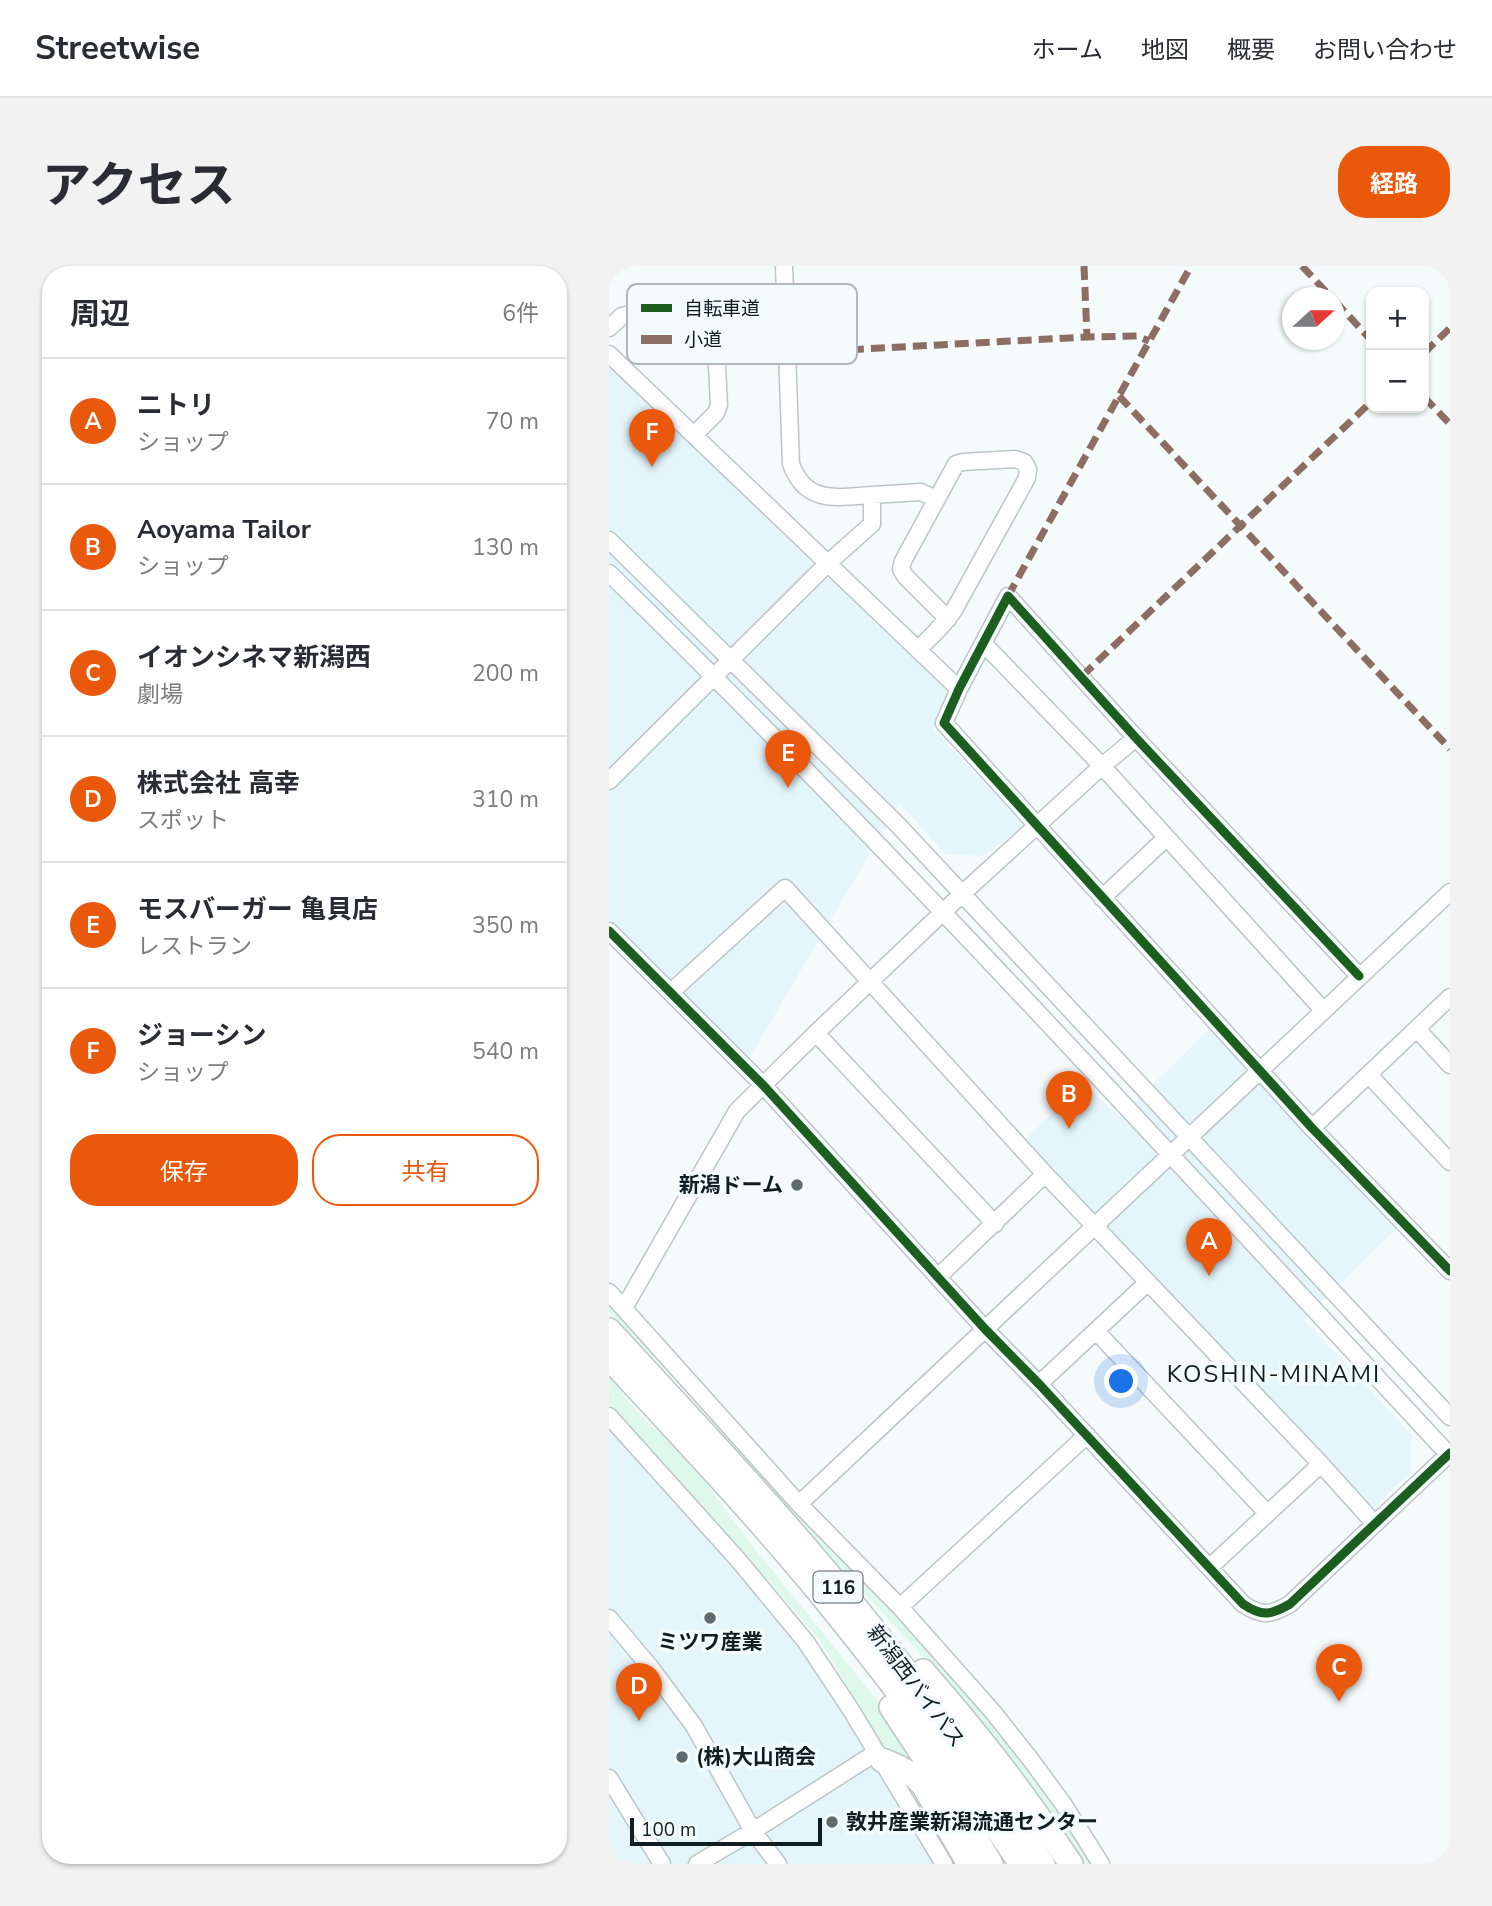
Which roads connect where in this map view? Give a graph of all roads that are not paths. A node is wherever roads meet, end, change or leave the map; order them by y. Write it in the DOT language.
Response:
graph roads {
  1 [pos="785,266"];
  2 [pos="785,284"];
  3 [pos="627,315"];
  4 [pos="609,328"];
  5 [pos="609,354"];
  6 [pos="717,364"];
  7 [pos="788,364"];
  8 [pos="694,435"];
  9 [pos="872,495"];
  10 [pos="936,499"];
  11 [pos="609,540"];
  12 [pos="828,563"];
  13 [pos="609,573"];
  14 [pos="948,619"];
  15 [pos="984,644"];
  16 [pos="918,649"];
  17 [pos="731,659"];
  18 [pos="715,676"];
  19 [pos="959,689"];
  20 [pos="1136,738"];
  21 [pos="1101,766"];
  22 [pos="609,781"];
  23 [pos="1037,825"];
  24 [pos="1166,838"];
  25 [pos="1450,892"];
  26 [pos="962,894"];
  27 [pos="1102,898"];
  28 [pos="944,912"];
  29 [pos="609,932"];
  30 [pos="1359,976"];
  31 [pos="870,980"];
  32 [pos="671,992"];
  33 [pos="1450,997"];
  34 [pos="1323,1010"];
  35 [pos="1417,1029"];
  36 [pos="816,1032"];
  37 [pos="1450,1065"];
  38 [pos="1261,1070"];
  39 [pos="1369,1075"];
  40 [pos="763,1086"];
  41 [pos="1312,1128"];
  42 [pos="1189,1138"];
  43 [pos="1171,1155"];
  44 [pos="1450,1161"];
  45 [pos="1045,1174"];
  46 [pos="995,1224"];
  47 [pos="1096,1226"];
  48 [pos="1450,1271"];
  49 [pos="938,1277"];
  50 [pos="1148,1282"];
  51 [pos="609,1292"];
  52 [pos="624,1308"];
  53 [pos="985,1329"];
  54 [pos="609,1330"];
  55 [pos="1096,1331"];
  56 [pos="609,1358"];
  57 [pos="1039,1384"];
  58 [pos="609,1416"];
  59 [pos="1450,1417"];
  60 [pos="1087,1435"];
  61 [pos="1450,1454"];
  62 [pos="1321,1464"];
  63 [pos="739,1500"];
  64 [pos="799,1504"];
  65 [pos="1267,1513"];
  66 [pos="1375,1524"];
  67 [pos="1210,1567"];
  68 [pos="830,1576"];
  69 [pos="900,1607"];
  70 [pos="609,1618"];
  71 [pos="879,1756"];
  72 [pos="609,1778"];
  73 [pos="753,1831"];
  74 [pos="662,1864"];
  75 [pos="697,1864"];
  76 [pos="778,1864"];
  77 [pos="944,1864"];
  78 [pos="969,1864"];
  79 [pos="991,1864"];
  80 [pos="1021,1864"];
  81 [pos="1043,1864"];
  82 [pos="1071,1864"];
  83 [pos="1101,1864"];
  1 -- 2 [label="street"];
  3 -- 4 [label="street"];
  5 -- 8 [label="street"];
  6 -- 8 [label="street"];
  7 -- 9 [label="street"];
  8 -- 12 [label="street"];
  9 -- 10 [label="street"];
  9 -- 12 [label="street"];
  10 -- 14 [label="street"];
  10 -- 14 [label="street"];
  11 -- 17 [label="street"];
  12 -- 16 [label="street"];
  12 -- 17 [label="street"];
  13 -- 18 [label="street"];
  14 -- 16 [label="street"];
  15 -- 19 [label="street"];
  15 -- 20 [label="street"];
  15 -- 21 [label="street"];
  16 -- 19 [label="street"];
  17 -- 18 [label="street"];
  17 -- 26 [label="street"];
  18 -- 22 [label="street"];
  18 -- 28 [label="street"];
  19 -- 23 [label="street"];
  20 -- 21 [label="street"];
  20 -- 30 [label="street"];
  21 -- 23 [label="street"];
  21 -- 24 [label="street"];
  23 -- 26 [label="street"];
  23 -- 27 [label="street"];
  24 -- 27 [label="street"];
  24 -- 34 [label="street"];
  25 -- 30 [label="street"];
  26 -- 28 [label="street"];
  26 -- 42 [label="street"];
  27 -- 38 [label="street"];
  28 -- 31 [label="street"];
  28 -- 43 [label="street"];
  29 -- 32 [label="street"];
  30 -- 34 [label="street"];
  31 -- 32 [label="street"];
  31 -- 36 [label="street"];
  31 -- 45 [label="street"];
  32 -- 40 [label="street"];
  33 -- 35 [label="street"];
  34 -- 38 [label="street"];
  35 -- 37 [label="street"];
  35 -- 39 [label="street"];
  36 -- 40 [label="street"];
  36 -- 46 [label="street"];
  38 -- 41 [label="street"];
  38 -- 42 [label="street"];
  39 -- 41 [label="street"];
  39 -- 44 [label="street"];
  40 -- 49 [label="street"];
  40 -- 52 [label="street"];
  41 -- 48 [label="street"];
  42 -- 43 [label="street"];
  42 -- 59 [label="street"];
  43 -- 47 [label="street"];
  43 -- 61 [label="street"];
  45 -- 46 [label="street"];
  45 -- 47 [label="street"];
  46 -- 49 [label="street"];
  47 -- 50 [label="street"];
  47 -- 53 [label="street"];
  49 -- 53 [label="street"];
  50 -- 55 [label="street"];
  50 -- 62 [label="street"];
  51 -- 52 [label="street"];
  52 -- 64 [label="street"];
  53 -- 57 [label="street"];
  53 -- 64 [label="street"];
  54 -- 68 [label="highway, 新潟西バイパス / 116"];
  55 -- 57 [label="street"];
  55 -- 65 [label="street"];
  56 -- 63 [label="highway, 新潟西バイパス / 116"];
  57 -- 60 [label="street"];
  58 -- 71 [label="street"];
  60 -- 67 [label="street"];
  60 -- 69 [label="street"];
  61 -- 66 [label="street"];
  62 -- 65 [label="street"];
  62 -- 66 [label="street"];
  63 -- 79 [label="highway"];
  63 -- 80 [label="highway, 新潟西バイパス / 116"];
  64 -- 69 [label="street"];
  65 -- 67 [label="street"];
  66 -- 67 [label="street"];
  68 -- 81 [label="highway, 新潟西バイパス / 116"];
  68 -- 82 [label="highway"];
  69 -- 83 [label="street"];
  70 -- 73 [label="street"];
  71 -- 73 [label="street"];
  71 -- 77 [label="street"];
  71 -- 78 [label="highway"];
  72 -- 74 [label="street"];
  73 -- 75 [label="street"];
  73 -- 76 [label="street"];
}
